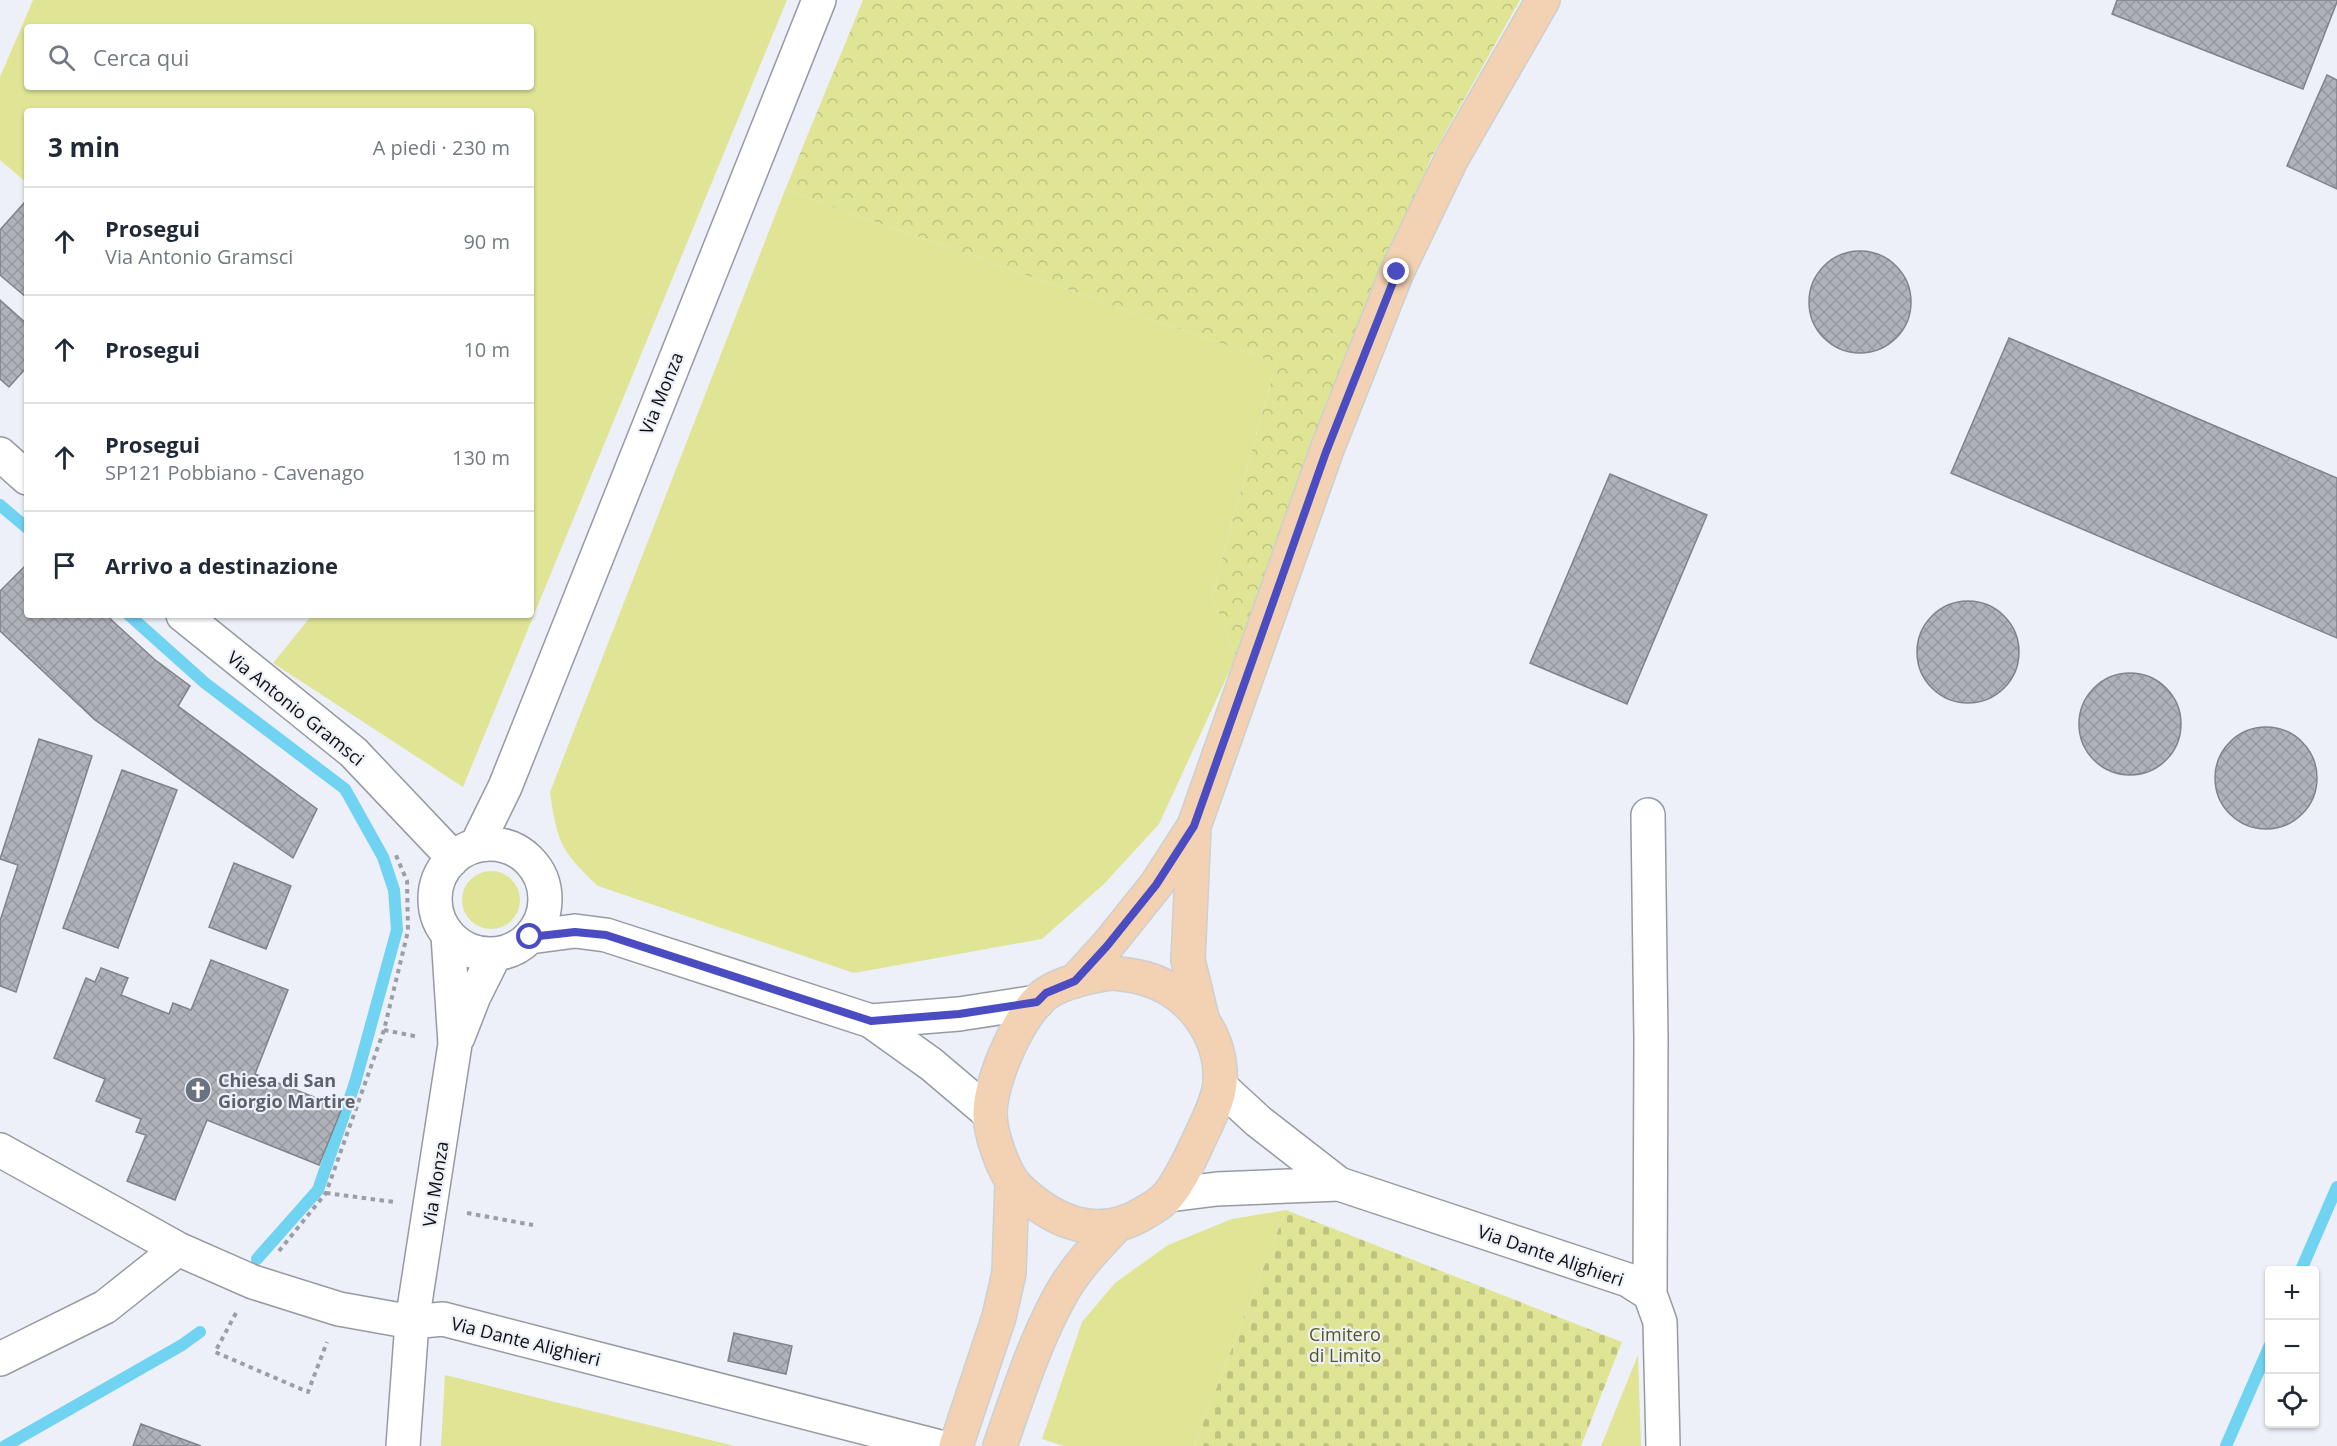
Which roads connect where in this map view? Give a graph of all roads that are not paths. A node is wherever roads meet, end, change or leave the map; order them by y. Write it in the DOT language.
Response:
graph roads {
  1 [pos="819,0"];
  2 [pos="1543,0"];
  3 [pos="0,454"];
  4 [pos="24,475"];
  5 [pos="187,618"];
  6 [pos="505,787"];
  7 [pos="1648,815"];
  8 [pos="1194,826"];
  9 [pos="517,851"];
  10 [pos="463,854"];
  11 [pos="543,885"];
  12 [pos="448,935"];
  13 [pos="606,935"];
  14 [pos="530,937"];
  15 [pos="495,954"];
  16 [pos="1075,981"];
  17 [pos="1037,1002"];
  18 [pos="1202,1018"];
  19 [pos="871,1021"];
  20 [pos="455,1044"];
  21 [pos="1220,1086"];
  22 [pos="990,1114"];
  23 [pos="0,1150"];
  24 [pos="1012,1182"];
  25 [pos="1339,1184"];
  26 [pos="1169,1195"];
  27 [pos="1114,1227"];
  28 [pos="178,1249"];
  29 [pos="1650,1294"];
  30 [pos="412,1322"];
  31 [pos="0,1359"];
  32 [pos="1663,1431"];
  33 [pos="403,1446"];
  34 [pos="936,1446"];
  35 [pos="956,1446"];
  36 [pos="1000,1446"];
  37 [pos="1651,1446"];
  1 -- 6 [label="street, Via Monza"];
  2 -- 8 [label="main road"];
  3 -- 4 [label="street"];
  5 -- 10 [label="street, Via Antonio Gramsci"];
  6 -- 9 [label="street"];
  6 -- 10 [label="street, Via Monza"];
  7 -- 29 [label="street"];
  8 -- 16 [label="main road"];
  8 -- 18 [label="main road"];
  9 -- 10 [label="street"];
  9 -- 11 [label="street"];
  10 -- 12 [label="street"];
  11 -- 13 [label="street"];
  11 -- 14 [label="street"];
  12 -- 15 [label="street"];
  12 -- 20 [label="street, Via Monza"];
  13 -- 14 [label="street"];
  13 -- 19 [label="street"];
  14 -- 15 [label="street"];
  15 -- 20 [label="street, Via Monza"];
  16 -- 17 [label="main road"];
  16 -- 18 [label="main road"];
  17 -- 19 [label="street"];
  17 -- 22 [label="main road"];
  18 -- 21 [label="main road"];
  19 -- 22 [label="street"];
  20 -- 30 [label="street, Via Monza"];
  21 -- 25 [label="street, Via Dante Alighieri"];
  21 -- 26 [label="main road"];
  22 -- 24 [label="main road"];
  23 -- 28 [label="street, Via Dante Alighieri"];
  24 -- 27 [label="main road"];
  24 -- 35 [label="main road"];
  25 -- 26 [label="street, Via Dante Alighieri"];
  25 -- 29 [label="street, Via Dante Alighieri"];
  26 -- 27 [label="main road"];
  27 -- 36 [label="main road"];
  28 -- 30 [label="street, Via Dante Alighieri"];
  28 -- 31 [label="street"];
  29 -- 32 [label="street"];
  30 -- 33 [label="street, Via Monza"];
  30 -- 34 [label="street, Via Dante Alighieri"];
  32 -- 37 [label="street"];
}
